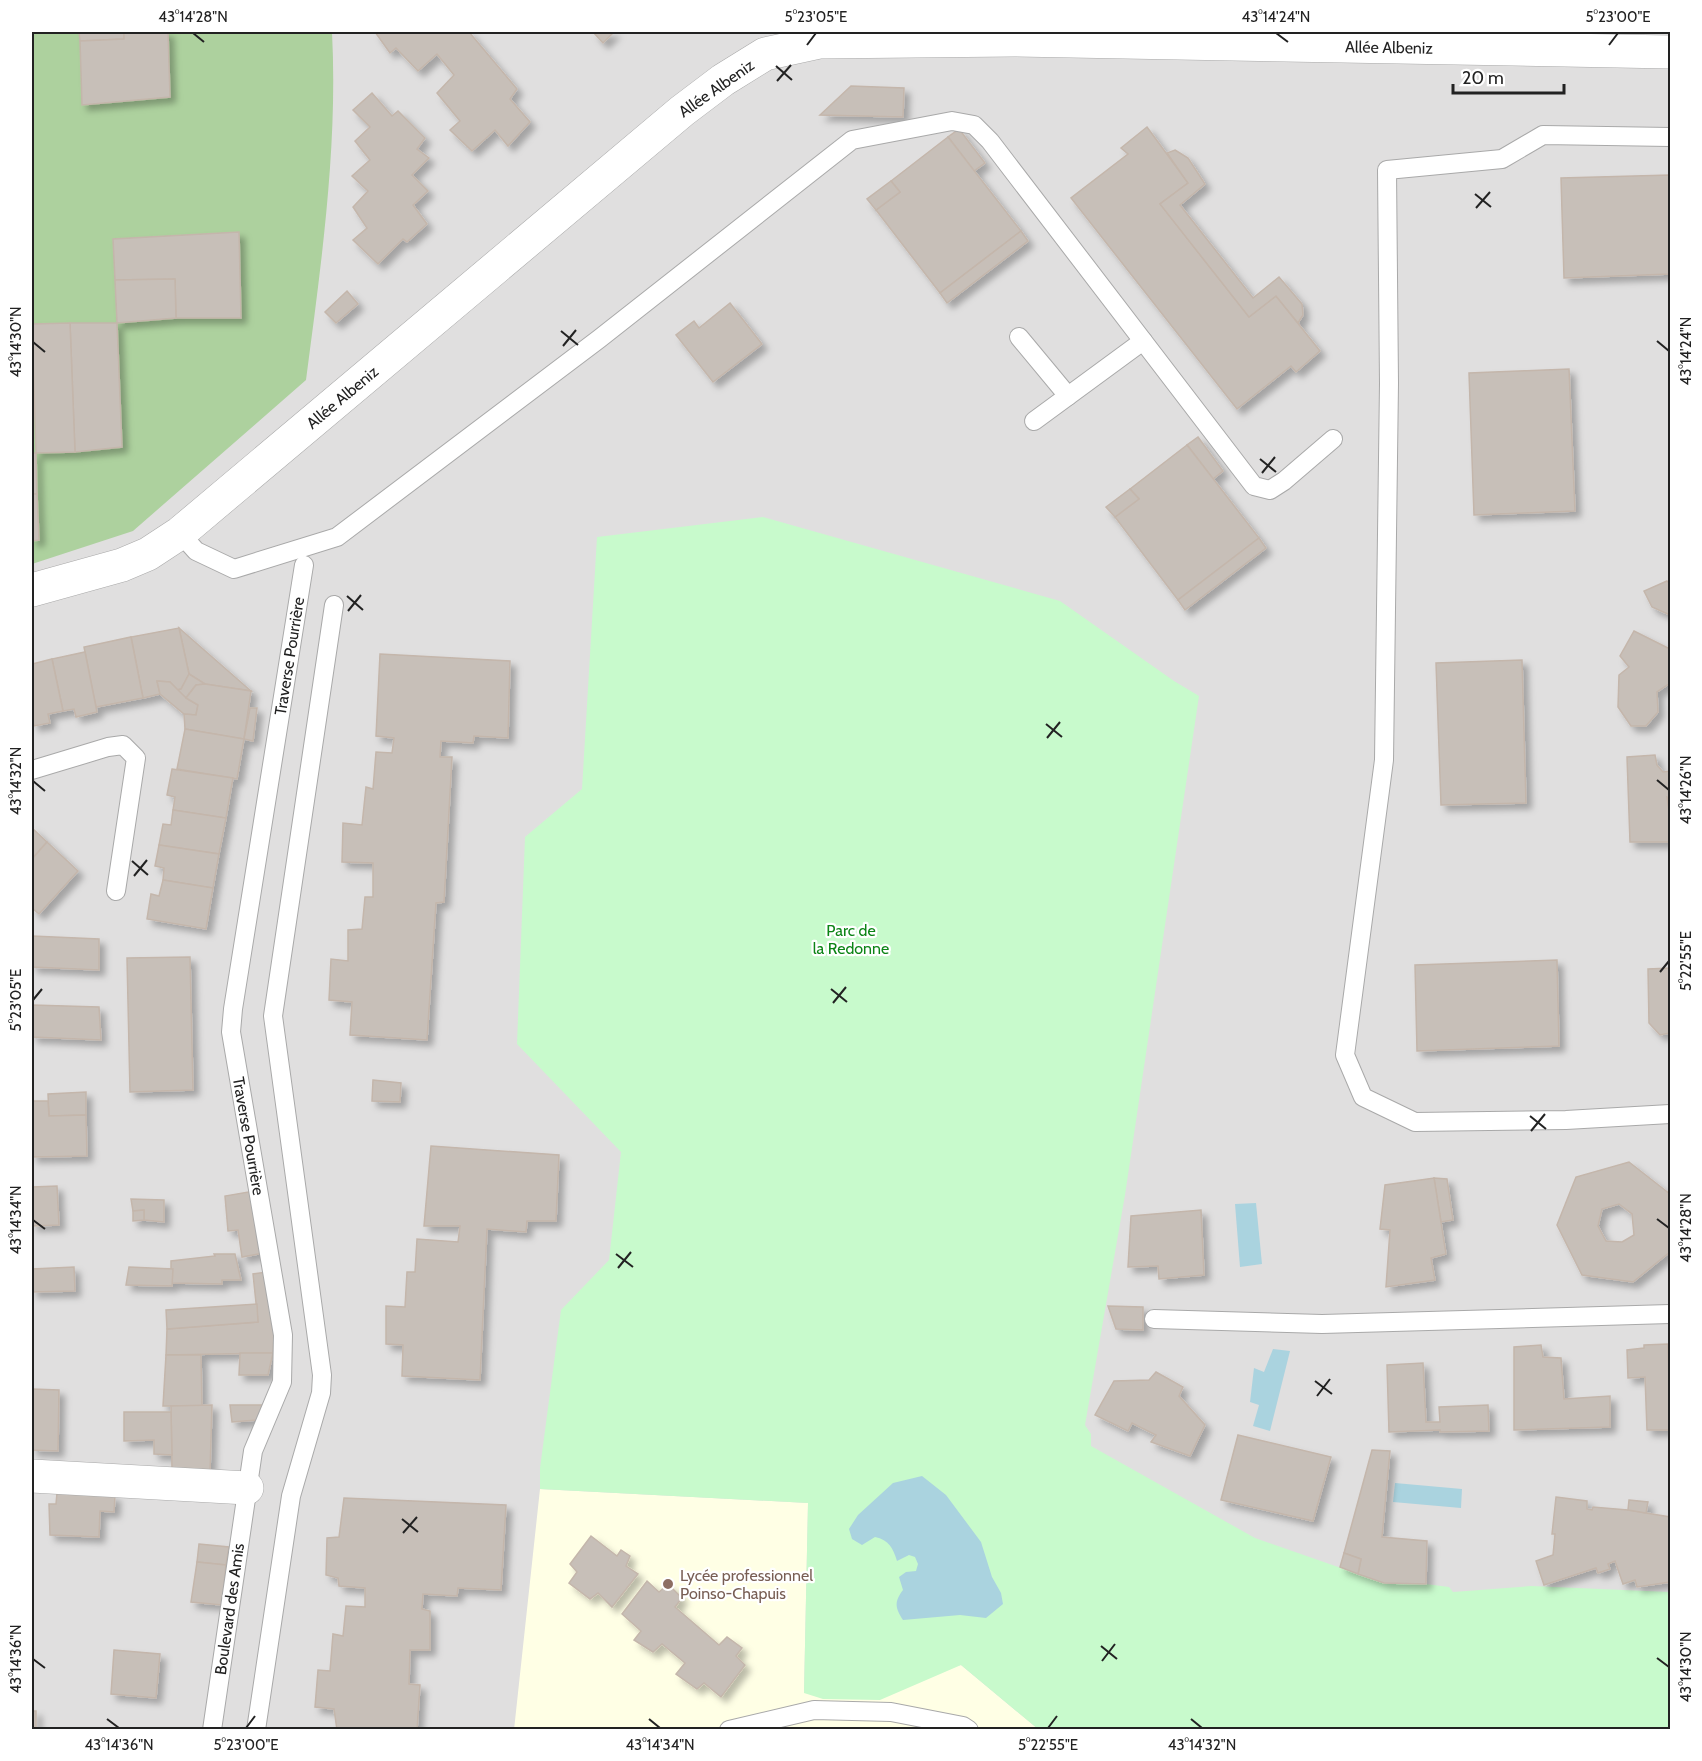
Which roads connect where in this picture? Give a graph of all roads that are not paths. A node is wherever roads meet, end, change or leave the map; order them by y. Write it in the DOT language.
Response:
graph roads {
  1 [pos="1014,36"];
  2 [pos="1671,52"];
  3 [pos="1671,137"];
  4 [pos="1019,337"];
  5 [pos="1143,340"];
  6 [pos="1068,396"];
  7 [pos="1034,421"];
  8 [pos="1333,439"];
  9 [pos="180,533"];
  10 [pos="304,565"];
  11 [pos="32,590"];
  12 [pos="334,605"];
  13 [pos="32,770"];
  14 [pos="116,891"];
  15 [pos="1671,1114"];
  16 [pos="1671,1314"];
  17 [pos="1154,1319"];
  18 [pos="32,1476"];
  19 [pos="247,1488"];
  20 [pos="212,1730"];
  21 [pos="256,1730"];
  22 [pos="729,1730"];
  23 [pos="969,1730"];
  1 -- 2 [label="street, Allée Albeniz"];
  1 -- 9 [label="street, Allée Albeniz"];
  3 -- 15 [label="lane"];
  4 -- 6 [label="lane"];
  5 -- 6 [label="lane"];
  5 -- 8 [label="lane"];
  5 -- 9 [label="lane"];
  6 -- 7 [label="lane"];
  9 -- 11 [label="street, Allée Albeniz"];
  10 -- 19 [label="lane, Traverse Pourrière"];
  12 -- 21 [label="lane"];
  13 -- 14 [label="lane"];
  16 -- 17 [label="lane"];
  18 -- 19 [label="street"];
  19 -- 20 [label="lane, Boulevard des Amis"];
  22 -- 23 [label="lane"];
}
